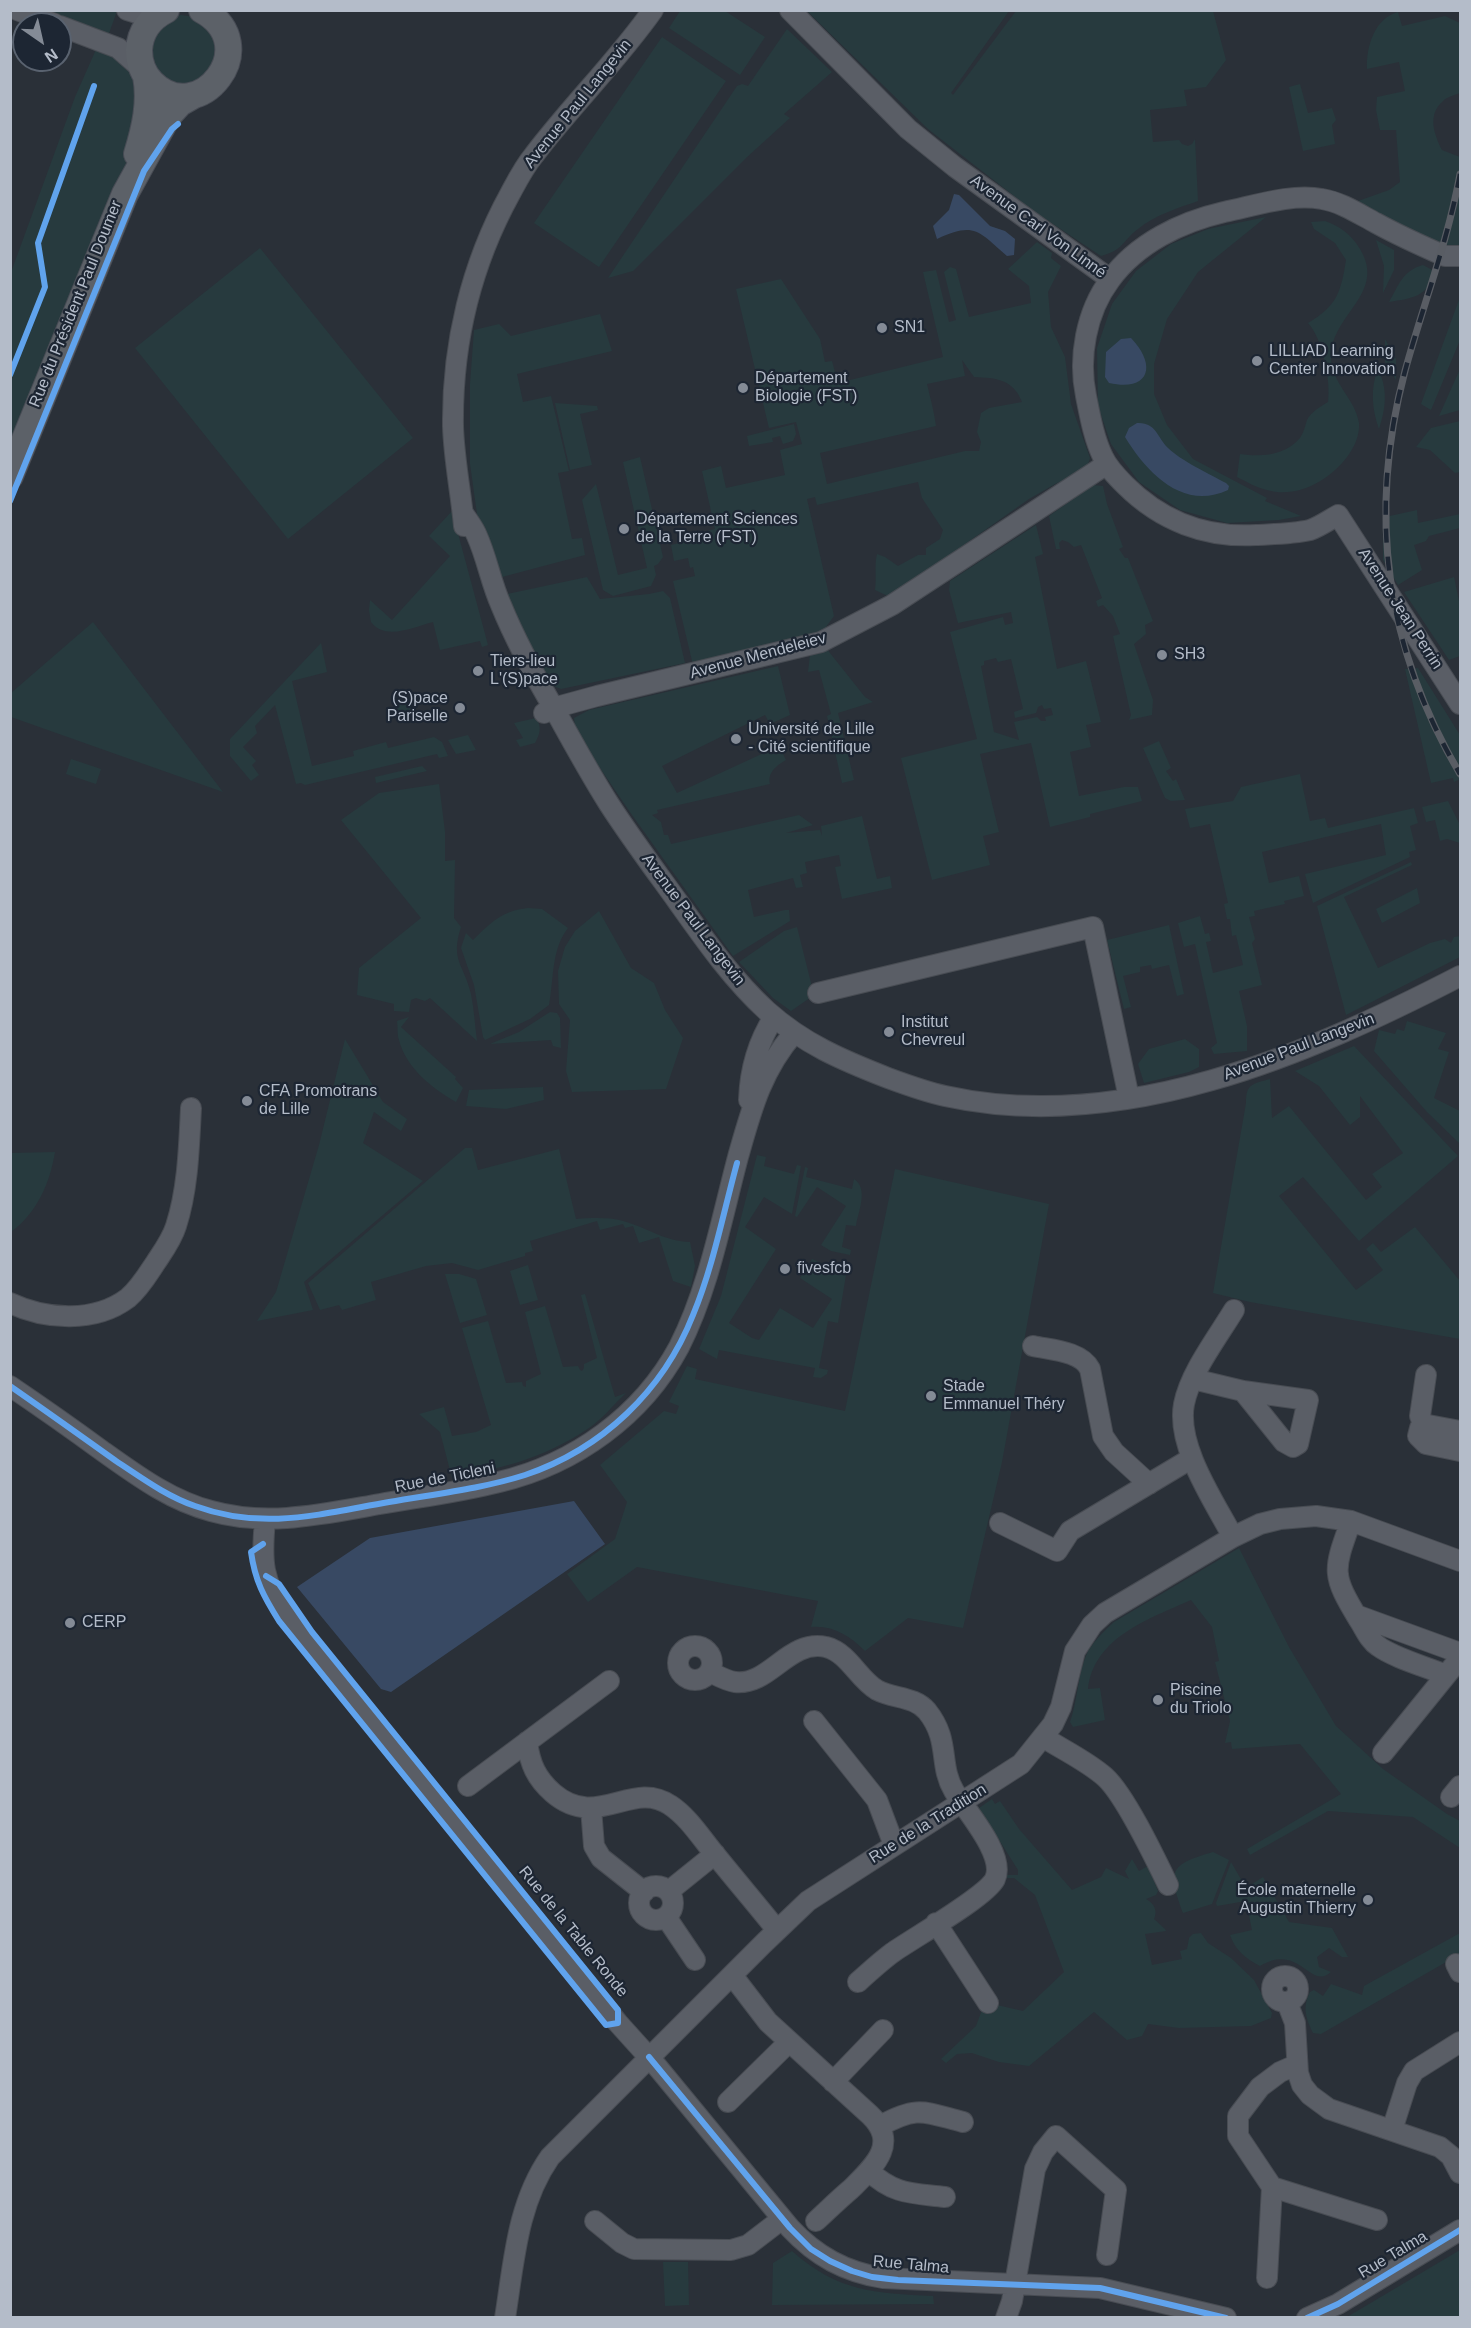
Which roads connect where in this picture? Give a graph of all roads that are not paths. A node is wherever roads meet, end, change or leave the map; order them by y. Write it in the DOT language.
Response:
graph roads {
  1 [pos="127,10"];
  2 [pos="202,10"];
  3 [pos="653,10"];
  4 [pos="790,10"];
  5 [pos="164,11"];
  6 [pos="221,20"];
  7 [pos="72,31"];
  8 [pos="144,72"];
  9 [pos="194,95"];
  10 [pos="125,194"];
  11 [pos="1461,256"];
  12 [pos="1110,279"];
  13 [pos="1107,464"];
  14 [pos="10,476"];
  15 [pos="1461,704"];
  16 [pos="548,711"];
  17 [pos="1461,976"];
  18 [pos="818,993"];
  19 [pos="774,1017"];
  20 [pos="794,1033"];
  21 [pos="1129,1098"];
  22 [pos="191,1108"];
  23 [pos="749,1114"];
  24 [pos="10,1303"];
  25 [pos="1234,1310"];
  26 [pos="1033,1346"];
  27 [pos="1426,1375"];
  28 [pos="1194,1379"];
  29 [pos="10,1386"];
  30 [pos="1243,1390"];
  31 [pos="1424,1426"];
  32 [pos="1461,1431"];
  33 [pos="1461,1451"];
  34 [pos="1192,1458"];
  35 [pos="1149,1484"];
  36 [pos="265,1520"];
  37 [pos="1351,1521"];
  38 [pos="1000,1523"];
  39 [pos="1233,1537"];
  40 [pos="1461,1561"];
  41 [pos="1356,1615"];
  42 [pos="1461,1653"];
  43 [pos="1461,1659"];
  44 [pos="710,1672"];
  45 [pos="1446,1675"];
  46 [pos="609,1681"];
  47 [pos="814,1721"];
  48 [pos="1043,1737"];
  49 [pos="527,1742"];
  50 [pos="1383,1753"];
  51 [pos="468,1786"];
  52 [pos="962,1803"];
  53 [pos="591,1808"];
  54 [pos="894,1845"];
  55 [pos="715,1854"];
  56 [pos="1168,1885"];
  57 [pos="644,1892"];
  58 [pos="669,1892"];
  59 [pos="666,1917"];
  60 [pos="936,1923"];
  61 [pos="777,1930"];
  62 [pos="695,1960"];
  63 [pos="732,1975"];
  64 [pos="858,1982"];
  65 [pos="1287,2002"];
  66 [pos="987,2003"];
  67 [pos="884,2030"];
  68 [pos="789,2042"];
  69 [pos="1461,2042"];
  70 [pos="650,2057"];
  71 [pos="1296,2065"];
  72 [pos="833,2082"];
  73 [pos="728,2102"];
  74 [pos="963,2122"];
  75 [pos="880,2126"];
  76 [pos="1392,2130"];
  77 [pos="1453,2147"];
  78 [pos="869,2171"];
  79 [pos="1461,2173"];
  80 [pos="1272,2187"];
  81 [pos="945,2198"];
  82 [pos="782,2219"];
  83 [pos="595,2220"];
  84 [pos="1377,2220"];
  85 [pos="816,2221"];
  86 [pos="1461,2230"];
  87 [pos="1107,2255"];
  88 [pos="1267,2278"];
  89 [pos="1015,2285"];
  90 [pos="505,2318"];
  91 [pos="1005,2318"];
  92 [pos="1226,2318"];
  93 [pos="1307,2318"];
  1 -- 5 [label="street"];
  2 -- 6 [label="main road"];
  3 -- 16 [label="street, Avenue Paul Langevin"];
  4 -- 12 [label="street, Avenue Carl Von Linné"];
  5 -- 8 [label="main road, Rue du Président Paul Doumer"];
  6 -- 9 [label="main road, Rue du Président Paul Doumer"];
  7 -- 8 [label="street"];
  8 -- 9 [label="main road"];
  8 -- 10 [label="main road, Rue du Président Paul Doumer"];
  9 -- 10 [label="main road, Rue du Président Paul Doumer"];
  10 -- 14 [label="main road, Rue du Président Paul Doumer"];
  11 -- 12 [label="street, Avenue Carl Von Linné"];
  12 -- 13 [label="street"];
  13 -- 15 [label="street, Avenue Jean Perrin"];
  13 -- 16 [label="street, Avenue Mendeleiev"];
  16 -- 19 [label="street, Avenue Paul Langevin"];
  17 -- 21 [label="street, Avenue Paul Langevin"];
  18 -- 21 [label="street"];
  19 -- 20 [label="street, Avenue Paul Langevin"];
  19 -- 23 [label="street, Rue de Ticleni"];
  20 -- 21 [label="street, Avenue Paul Langevin"];
  20 -- 23 [label="street, Rue de Ticleni"];
  22 -- 24 [label="street"];
  23 -- 36 [label="street, Rue de Ticleni"];
  25 -- 28 [label="street"];
  26 -- 35 [label="street"];
  27 -- 31 [label="street"];
  28 -- 30 [label="street"];
  28 -- 34 [label="street"];
  29 -- 36 [label="street, Rue de Ticleni"];
  31 -- 32 [label="street"];
  31 -- 33 [label="street"];
  34 -- 35 [label="street"];
  34 -- 39 [label="street"];
  35 -- 38 [label="street"];
  36 -- 70 [label="street, Rue de la Table Ronde"];
  37 -- 39 [label="street, Rue de la Tradition"];
  37 -- 40 [label="street, Rue de la Tradition"];
  37 -- 41 [label="street"];
  39 -- 48 [label="street, Rue de la Tradition"];
  41 -- 42 [label="street"];
  41 -- 45 [label="street"];
  43 -- 45 [label="street"];
  44 -- 52 [label="street"];
  45 -- 50 [label="street"];
  46 -- 49 [label="street"];
  47 -- 54 [label="street"];
  48 -- 52 [label="street, Rue de la Tradition"];
  48 -- 56 [label="street"];
  49 -- 51 [label="street"];
  49 -- 53 [label="street"];
  52 -- 54 [label="street, Rue de la Tradition"];
  52 -- 60 [label="street"];
  53 -- 55 [label="street"];
  53 -- 57 [label="street"];
  54 -- 61 [label="street, Rue de la Tradition"];
  55 -- 58 [label="street"];
  55 -- 61 [label="street"];
  57 -- 58 [label="street"];
  57 -- 59 [label="street"];
  58 -- 59 [label="street"];
  59 -- 62 [label="street"];
  60 -- 64 [label="street"];
  60 -- 66 [label="street"];
  61 -- 63 [label="street, Rue de la Tradition"];
  63 -- 68 [label="street"];
  63 -- 70 [label="street, Rue de la Tradition"];
  65 -- 71 [label="street"];
  67 -- 72 [label="street"];
  68 -- 72 [label="street"];
  68 -- 73 [label="street"];
  69 -- 76 [label="street"];
  70 -- 82 [label="street, Rue Talma"];
  70 -- 90 [label="street, Rue de la Tradition"];
  71 -- 76 [label="street"];
  71 -- 80 [label="street"];
  72 -- 75 [label="street"];
  74 -- 75 [label="street"];
  75 -- 78 [label="street"];
  76 -- 77 [label="street"];
  77 -- 79 [label="street"];
  78 -- 81 [label="street"];
  78 -- 85 [label="street"];
  80 -- 84 [label="street"];
  80 -- 88 [label="street"];
  82 -- 83 [label="street"];
  82 -- 89 [label="street, Rue Talma"];
  86 -- 93 [label="street, Rue Talma"];
  87 -- 89 [label="street"];
  89 -- 91 [label="street"];
  89 -- 92 [label="street, Rue Talma"];
}
